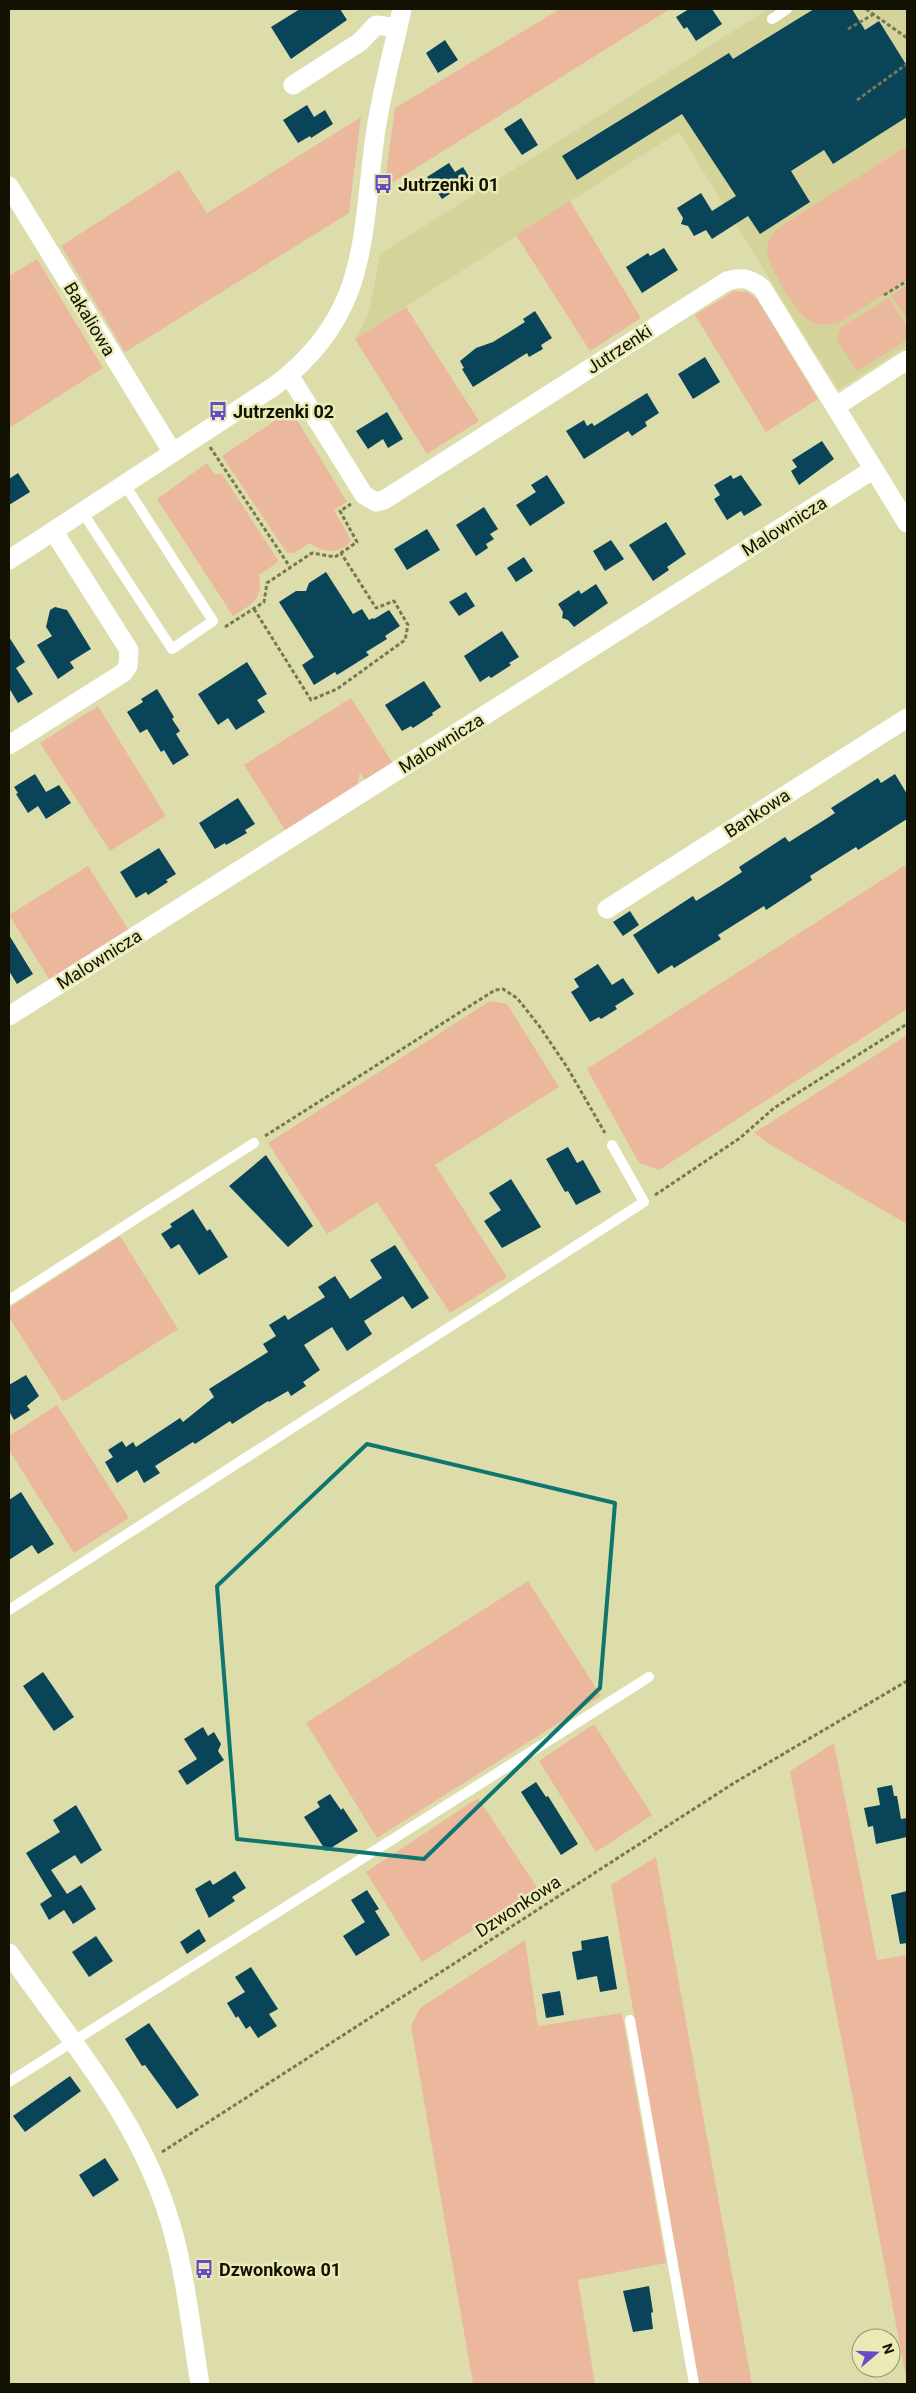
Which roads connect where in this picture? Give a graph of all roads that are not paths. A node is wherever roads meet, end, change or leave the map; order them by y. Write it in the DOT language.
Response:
graph roads {
  1 [pos="402,9"];
  2 [pos="788,9"];
  3 [pos="772,18"];
  4 [pos="398,28"];
  5 [pos="293,85"];
  6 [pos="9,186"];
  7 [pos="907,360"];
  8 [pos="289,375"];
  9 [pos="835,407"];
  10 [pos="173,453"];
  11 [pos="874,469"];
  12 [pos="125,485"];
  13 [pos="83,513"];
  14 [pos="907,523"];
  15 [pos="54,532"];
  16 [pos="9,560"];
  17 [pos="907,718"];
  18 [pos="9,745"];
  19 [pos="607,909"];
  20 [pos="9,1016"];
  21 [pos="254,1143"];
  22 [pos="612,1145"];
  23 [pos="9,1300"];
  24 [pos="9,1610"];
  25 [pos="649,1676"];
  26 [pos="9,1954"];
  27 [pos="630,2020"];
  28 [pos="73,2042"];
  29 [pos="9,2082"];
  30 [pos="200,2384"];
  31 [pos="694,2384"];
  1 -- 4 [label="street"];
  2 -- 3 [label="lane"];
  4 -- 5 [label="street"];
  4 -- 8 [label="street"];
  6 -- 10 [label="street, Bakaliowa"];
  7 -- 9 [label="street"];
  8 -- 9 [label="street, Jutrzenki"];
  8 -- 10 [label="street"];
  9 -- 11 [label="street, Jutrzenki"];
  10 -- 12 [label="street"];
  11 -- 14 [label="street, Jutrzenki"];
  11 -- 20 [label="street, Malownicza"];
  12 -- 13 [label="street"];
  12 -- 13 [label="lane"];
  13 -- 15 [label="street"];
  15 -- 16 [label="street"];
  15 -- 18 [label="street"];
  17 -- 19 [label="street, Bankowa"];
  21 -- 23 [label="lane"];
  22 -- 24 [label="lane"];
  25 -- 28 [label="lane"];
  26 -- 28 [label="street"];
  27 -- 31 [label="lane"];
  28 -- 29 [label="lane"];
  28 -- 30 [label="street"];
}
